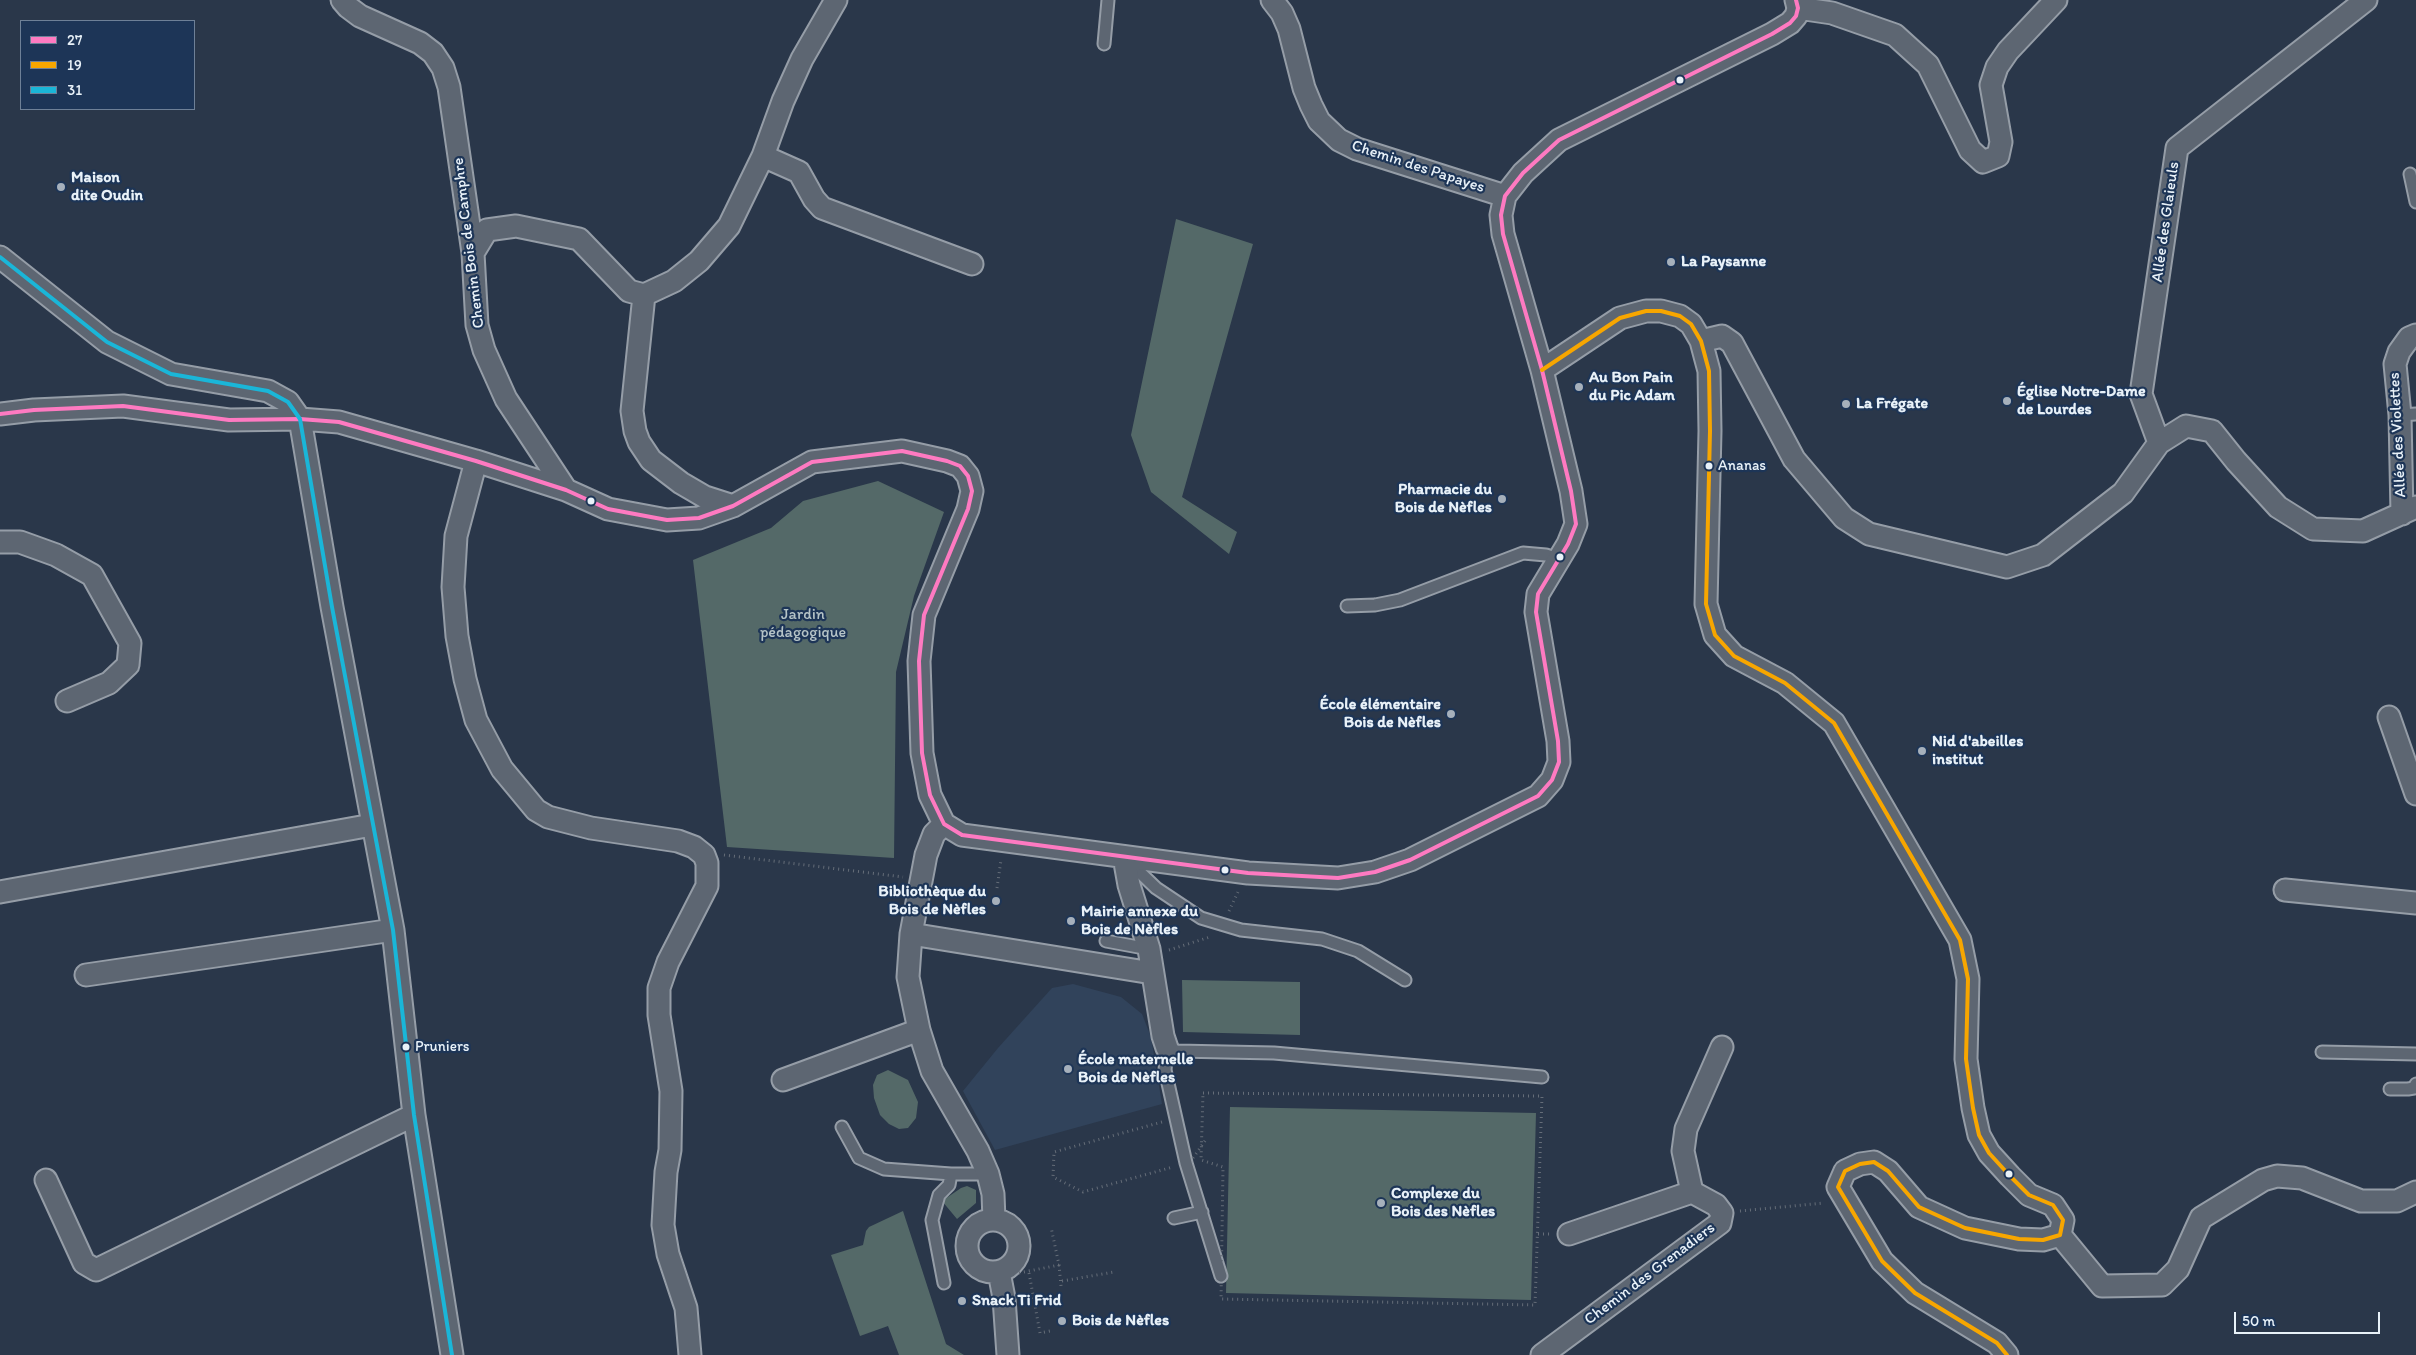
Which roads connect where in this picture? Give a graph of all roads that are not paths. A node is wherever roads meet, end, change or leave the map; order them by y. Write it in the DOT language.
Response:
graph roads {
  1 [pos="342,0"];
  2 [pos="836,0"];
  3 [pos="1108,0"];
  4 [pos="1272,0"];
  5 [pos="2056,0"];
  6 [pos="2366,0"];
  7 [pos="1797,4"];
  8 [pos="1104,44"];
  9 [pos="763,156"];
  10 [pos="2410,174"];
  11 [pos="1505,196"];
  12 [pos="2416,202"];
  13 [pos="473,252"];
  14 [pos="0,257"];
  15 [pos="972,264"];
  16 [pos="644,295"];
  17 [pos="2416,335"];
  18 [pos="1702,341"];
  19 [pos="1542,370"];
  20 [pos="0,414"];
  21 [pos="2408,414"];
  22 [pos="300,419"];
  23 [pos="2159,443"];
  24 [pos="476,461"];
  25 [pos="566,490"];
  26 [pos="733,506"];
  27 [pos="2409,510"];
  28 [pos="0,542"];
  29 [pos="1559,559"];
  30 [pos="1347,606"];
  31 [pos="67,701"];
  32 [pos="2389,717"];
  33 [pos="2416,794"];
  34 [pos="944,824"];
  35 [pos="372,825"];
  36 [pos="1124,857"];
  37 [pos="2285,890"];
  38 [pos="0,892"];
  39 [pos="2416,903"];
  40 [pos="393,930"];
  41 [pos="911,934"];
  42 [pos="1106,941"];
  43 [pos="1150,959"];
  44 [pos="86,975"];
  45 [pos="1405,980"];
  46 [pos="920,1030"];
  47 [pos="1722,1047"];
  48 [pos="1167,1048"];
  49 [pos="2322,1052"];
  50 [pos="2416,1054"];
  51 [pos="1542,1077"];
  52 [pos="783,1080"];
  53 [pos="2416,1084"];
  54 [pos="2390,1089"];
  55 [pos="414,1114"];
  56 [pos="842,1127"];
  57 [pos="951,1174"];
  58 [pos="988,1174"];
  59 [pos="46,1180"];
  60 [pos="1692,1192"];
  61 [pos="2415,1193"];
  62 [pos="1202,1212"];
  63 [pos="1174,1218"];
  64 [pos="994,1220"];
  65 [pos="1569,1234"];
  66 [pos="2060,1235"];
  67 [pos="1009,1273"];
  68 [pos="1221,1276"];
  69 [pos="944,1283"];
  70 [pos="448,1353"];
  71 [pos="690,1355"];
  72 [pos="1008,1355"];
  73 [pos="1542,1355"];
  74 [pos="2008,1355"];
  1 -- 13 [label="street, Chemin Bois de Camphre"];
  2 -- 9 [label="street"];
  3 -- 8 [label="lane"];
  4 -- 11 [label="street, Chemin des Papayes"];
  5 -- 7 [label="street"];
  6 -- 23 [label="street, Allée des Glaieuls"];
  7 -- 11 [label="street"];
  9 -- 15 [label="street"];
  9 -- 16 [label="street"];
  10 -- 12 [label="lane"];
  11 -- 19 [label="street"];
  13 -- 16 [label="street"];
  13 -- 25 [label="street, Chemin Bois de Camphre"];
  14 -- 22 [label="street"];
  16 -- 26 [label="street"];
  17 -- 21 [label="street, Allée des Violettes"];
  18 -- 19 [label="street"];
  18 -- 23 [label="street"];
  18 -- 66 [label="street"];
  19 -- 29 [label="street"];
  20 -- 22 [label="street"];
  21 -- 27 [label="street, Allée des Violettes"];
  22 -- 24 [label="street"];
  22 -- 35 [label="street"];
  23 -- 27 [label="street, Allée des Violettes"];
  24 -- 25 [label="street"];
  24 -- 71 [label="street"];
  25 -- 26 [label="street"];
  26 -- 34 [label="street"];
  28 -- 31 [label="street"];
  29 -- 30 [label="lane"];
  29 -- 36 [label="street"];
  32 -- 33 [label="street"];
  34 -- 36 [label="street"];
  34 -- 41 [label="street"];
  35 -- 38 [label="street"];
  35 -- 40 [label="street"];
  36 -- 43 [label="street"];
  36 -- 45 [label="lane"];
  37 -- 39 [label="street"];
  40 -- 44 [label="street"];
  40 -- 55 [label="street"];
  41 -- 43 [label="street"];
  41 -- 46 [label="street"];
  42 -- 43 [label="lane"];
  43 -- 48 [label="street"];
  46 -- 52 [label="street"];
  46 -- 58 [label="street"];
  47 -- 60 [label="street"];
  48 -- 51 [label="lane"];
  48 -- 62 [label="lane"];
  49 -- 50 [label="lane"];
  53 -- 54 [label="lane"];
  55 -- 59 [label="street"];
  55 -- 70 [label="street"];
  56 -- 57 [label="lane"];
  57 -- 58 [label="lane"];
  57 -- 69 [label="lane"];
  58 -- 64 [label="street"];
  60 -- 65 [label="street"];
  60 -- 73 [label="street, Chemin des Grenadiers"];
  61 -- 66 [label="street"];
  62 -- 63 [label="lane"];
  62 -- 68 [label="lane"];
  64 -- 67 [label="street"];
  64 -- 67 [label="street"];
  66 -- 74 [label="street"];
  67 -- 72 [label="street"];
}
